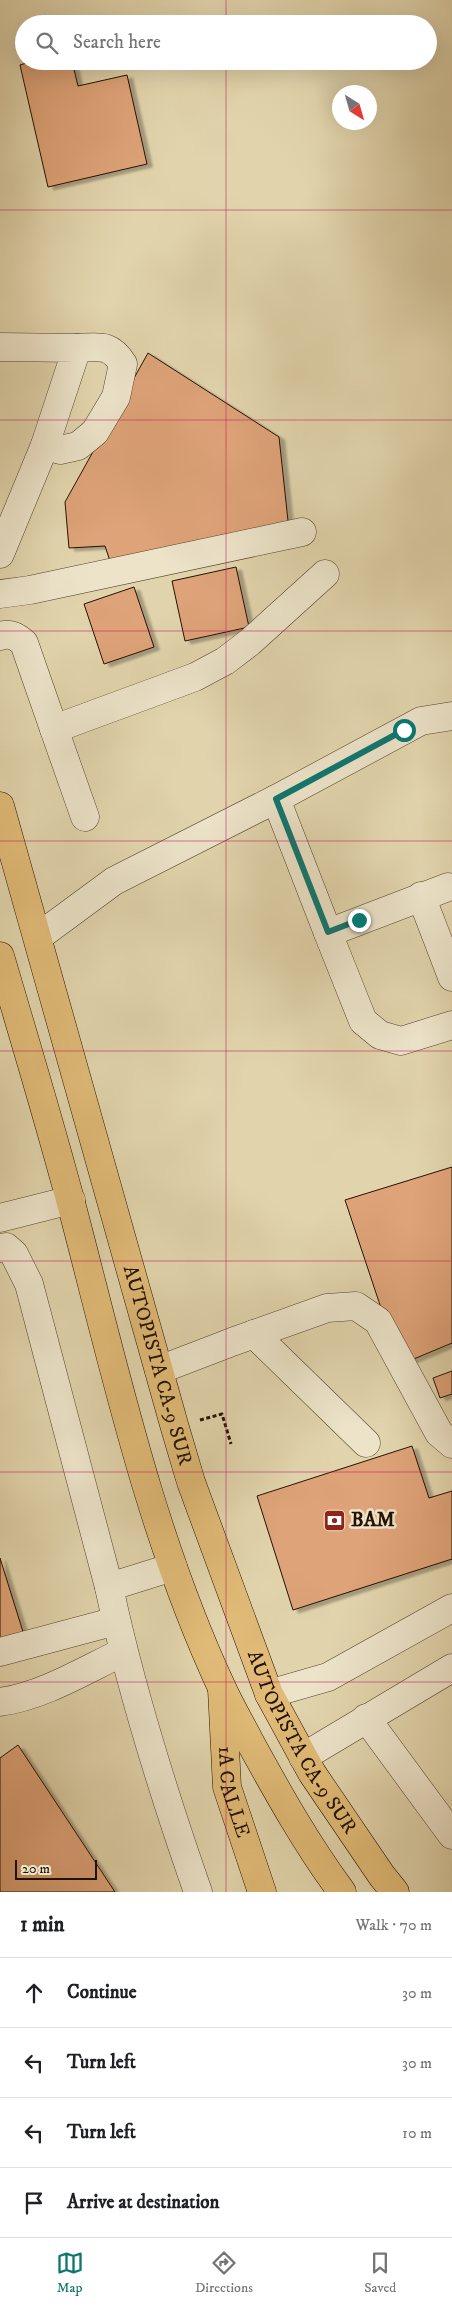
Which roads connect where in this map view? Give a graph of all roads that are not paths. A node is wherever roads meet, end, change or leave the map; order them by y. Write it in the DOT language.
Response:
graph roads {
  1 [pos="0,346"];
  2 [pos="77,348"];
  3 [pos="45,445"];
  4 [pos="302,532"];
  5 [pos="0,554"];
  6 [pos="325,574"];
  7 [pos="0,594"];
  8 [pos="0,636"];
  9 [pos="452,716"];
  10 [pos="54,729"];
  11 [pos="276,799"];
  12 [pos="0,806"];
  13 [pos="85,817"];
  14 [pos="448,886"];
  15 [pos="422,896"];
  16 [pos="328,932"];
  17 [pos="38,937"];
  18 [pos="0,956"];
  19 [pos="452,977"];
  20 [pos="452,1025"];
  21 [pos="70,1200"];
  22 [pos="0,1218"];
  23 [pos="0,1248"];
  24 [pos="254,1334"];
  25 [pos="159,1370"];
  26 [pos="366,1443"];
  27 [pos="452,1444"];
  28 [pos="173,1567"];
  29 [pos="108,1587"];
  30 [pos="452,1608"];
  31 [pos="116,1621"];
  32 [pos="0,1652"];
  33 [pos="123,1652"];
  34 [pos="452,1668"];
  35 [pos="222,1689"];
  36 [pos="269,1694"];
  37 [pos="0,1702"];
  38 [pos="366,1718"];
  39 [pos="303,1757"];
  40 [pos="452,1835"];
  41 [pos="198,1892"];
  42 [pos="262,1892"];
  43 [pos="342,1892"];
  44 [pos="395,1892"];
  1 -- 2 [label="lane"];
  2 -- 3 [label="lane"];
  2 -- 3 [label="lane"];
  3 -- 5 [label="lane"];
  4 -- 7 [label="lane"];
  6 -- 10 [label="lane"];
  8 -- 10 [label="lane"];
  9 -- 11 [label="lane"];
  10 -- 13 [label="lane"];
  11 -- 16 [label="lane"];
  11 -- 17 [label="lane"];
  12 -- 17 [label="main road, AUTOPISTA CA-9 SUR"];
  14 -- 15 [label="lane"];
  15 -- 16 [label="lane"];
  15 -- 19 [label="lane"];
  16 -- 20 [label="lane"];
  17 -- 25 [label="main road, AUTOPISTA CA-9 SUR"];
  18 -- 21 [label="main road, AUTOPISTA CA-9 SUR"];
  21 -- 22 [label="lane"];
  21 -- 28 [label="main road, AUTOPISTA CA-9 SUR"];
  23 -- 29 [label="lane"];
  24 -- 25 [label="lane"];
  24 -- 26 [label="lane"];
  24 -- 27 [label="lane"];
  25 -- 36 [label="main road, AUTOPISTA CA-9 SUR"];
  28 -- 29 [label="lane"];
  28 -- 35 [label="main road, AUTOPISTA CA-9 SUR"];
  29 -- 31 [label="lane"];
  30 -- 36 [label="lane"];
  31 -- 32 [label="lane"];
  31 -- 33 [label="lane"];
  33 -- 37 [label="lane"];
  33 -- 41 [label="lane"];
  34 -- 38 [label="lane"];
  35 -- 42 [label="main road, 1A CALLE"];
  35 -- 43 [label="main road, AUTOPISTA CA-9 SUR"];
  36 -- 39 [label="main road, AUTOPISTA CA-9 SUR"];
  38 -- 39 [label="lane"];
  38 -- 40 [label="lane"];
  39 -- 44 [label="main road, AUTOPISTA CA-9 SUR"];
}
